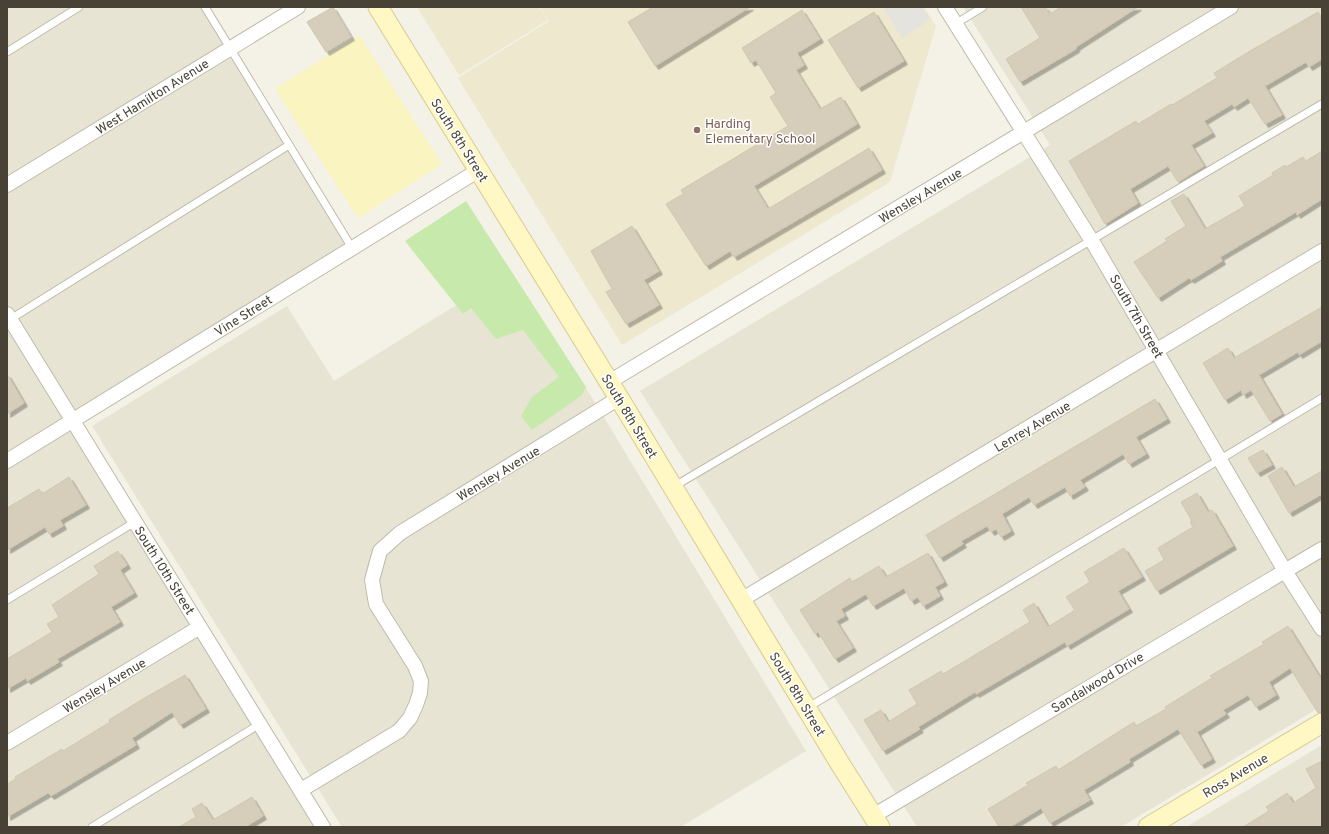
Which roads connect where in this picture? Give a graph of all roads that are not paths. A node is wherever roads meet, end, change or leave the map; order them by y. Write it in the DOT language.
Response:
graph roads {
  1 [pos="79,7"];
  2 [pos="204,7"];
  3 [pos="298,7"];
  4 [pos="378,7"];
  5 [pos="944,7"];
  6 [pos="983,7"];
  7 [pos="1231,7"];
  8 [pos="955,24"];
  9 [pos="230,49"];
  10 [pos="7,52"];
  11 [pos="1322,104"];
  12 [pos="1025,132"];
  13 [pos="289,145"];
  14 [pos="479,170"];
  15 [pos="7,185"];
  16 [pos="1092,241"];
  17 [pos="352,248"];
  18 [pos="1322,251"];
  19 [pos="8,318"];
  20 [pos="1157,350"];
  21 [pos="609,382"];
  22 [pos="619,398"];
  23 [pos="1322,398"];
  24 [pos="73,420"];
  25 [pos="1220,460"];
  26 [pos="7,461"];
  27 [pos="673,487"];
  28 [pos="135,522"];
  29 [pos="1322,548"];
  30 [pos="1285,571"];
  31 [pos="7,600"];
  32 [pos="741,600"];
  33 [pos="200,628"];
  34 [pos="1322,630"];
  35 [pos="806,708"];
  36 [pos="1322,723"];
  37 [pos="260,724"];
  38 [pos="7,743"];
  39 [pos="301,790"];
  40 [pos="876,822"];
  41 [pos="92,827"];
  42 [pos="323,827"];
  43 [pos="1148,827"];
  1 -- 10 [label="lane"];
  2 -- 9 [label="lane"];
  3 -- 9 [label="street, West Hamilton Avenue"];
  4 -- 14 [label="street, South 8th Street"];
  5 -- 8 [label="street, South 7th Street"];
  6 -- 8 [label="lane"];
  7 -- 12 [label="street, Wensley Avenue"];
  8 -- 12 [label="street, South 7th Street"];
  9 -- 13 [label="lane"];
  9 -- 15 [label="street, West Hamilton Avenue"];
  11 -- 16 [label="lane"];
  12 -- 16 [label="street, South 7th Street"];
  12 -- 21 [label="street, Wensley Avenue"];
  13 -- 17 [label="lane"];
  13 -- 19 [label="lane"];
  14 -- 17 [label="street, Vine Street"];
  14 -- 21 [label="street, South 8th Street"];
  16 -- 20 [label="street, South 7th Street"];
  16 -- 27 [label="lane"];
  17 -- 24 [label="street, Vine Street"];
  18 -- 20 [label="street, Lenrey Avenue"];
  19 -- 24 [label="street, South 10th Street"];
  20 -- 25 [label="street, South 7th Street"];
  20 -- 32 [label="street, Lenrey Avenue"];
  21 -- 22 [label="street, South 8th Street"];
  22 -- 27 [label="street, South 8th Street"];
  22 -- 39 [label="street, Wensley Avenue"];
  23 -- 25 [label="lane"];
  24 -- 26 [label="street, Vine Street"];
  24 -- 28 [label="street, South 10th Street"];
  25 -- 30 [label="street, South 7th Street"];
  25 -- 35 [label="lane"];
  27 -- 32 [label="street, South 8th Street"];
  28 -- 31 [label="lane"];
  28 -- 33 [label="street, South 10th Street"];
  29 -- 30 [label="street, Sandalwood Drive"];
  30 -- 34 [label="street, South 7th Street"];
  30 -- 40 [label="street, Sandalwood Drive"];
  32 -- 35 [label="street, South 8th Street"];
  33 -- 37 [label="street, South 10th Street"];
  33 -- 38 [label="street, Wensley Avenue"];
  35 -- 40 [label="street, South 8th Street"];
  36 -- 43 [label="street, Ross Avenue"];
  37 -- 39 [label="street, South 10th Street"];
  37 -- 41 [label="lane"];
  39 -- 42 [label="street, South 10th Street"];
}
